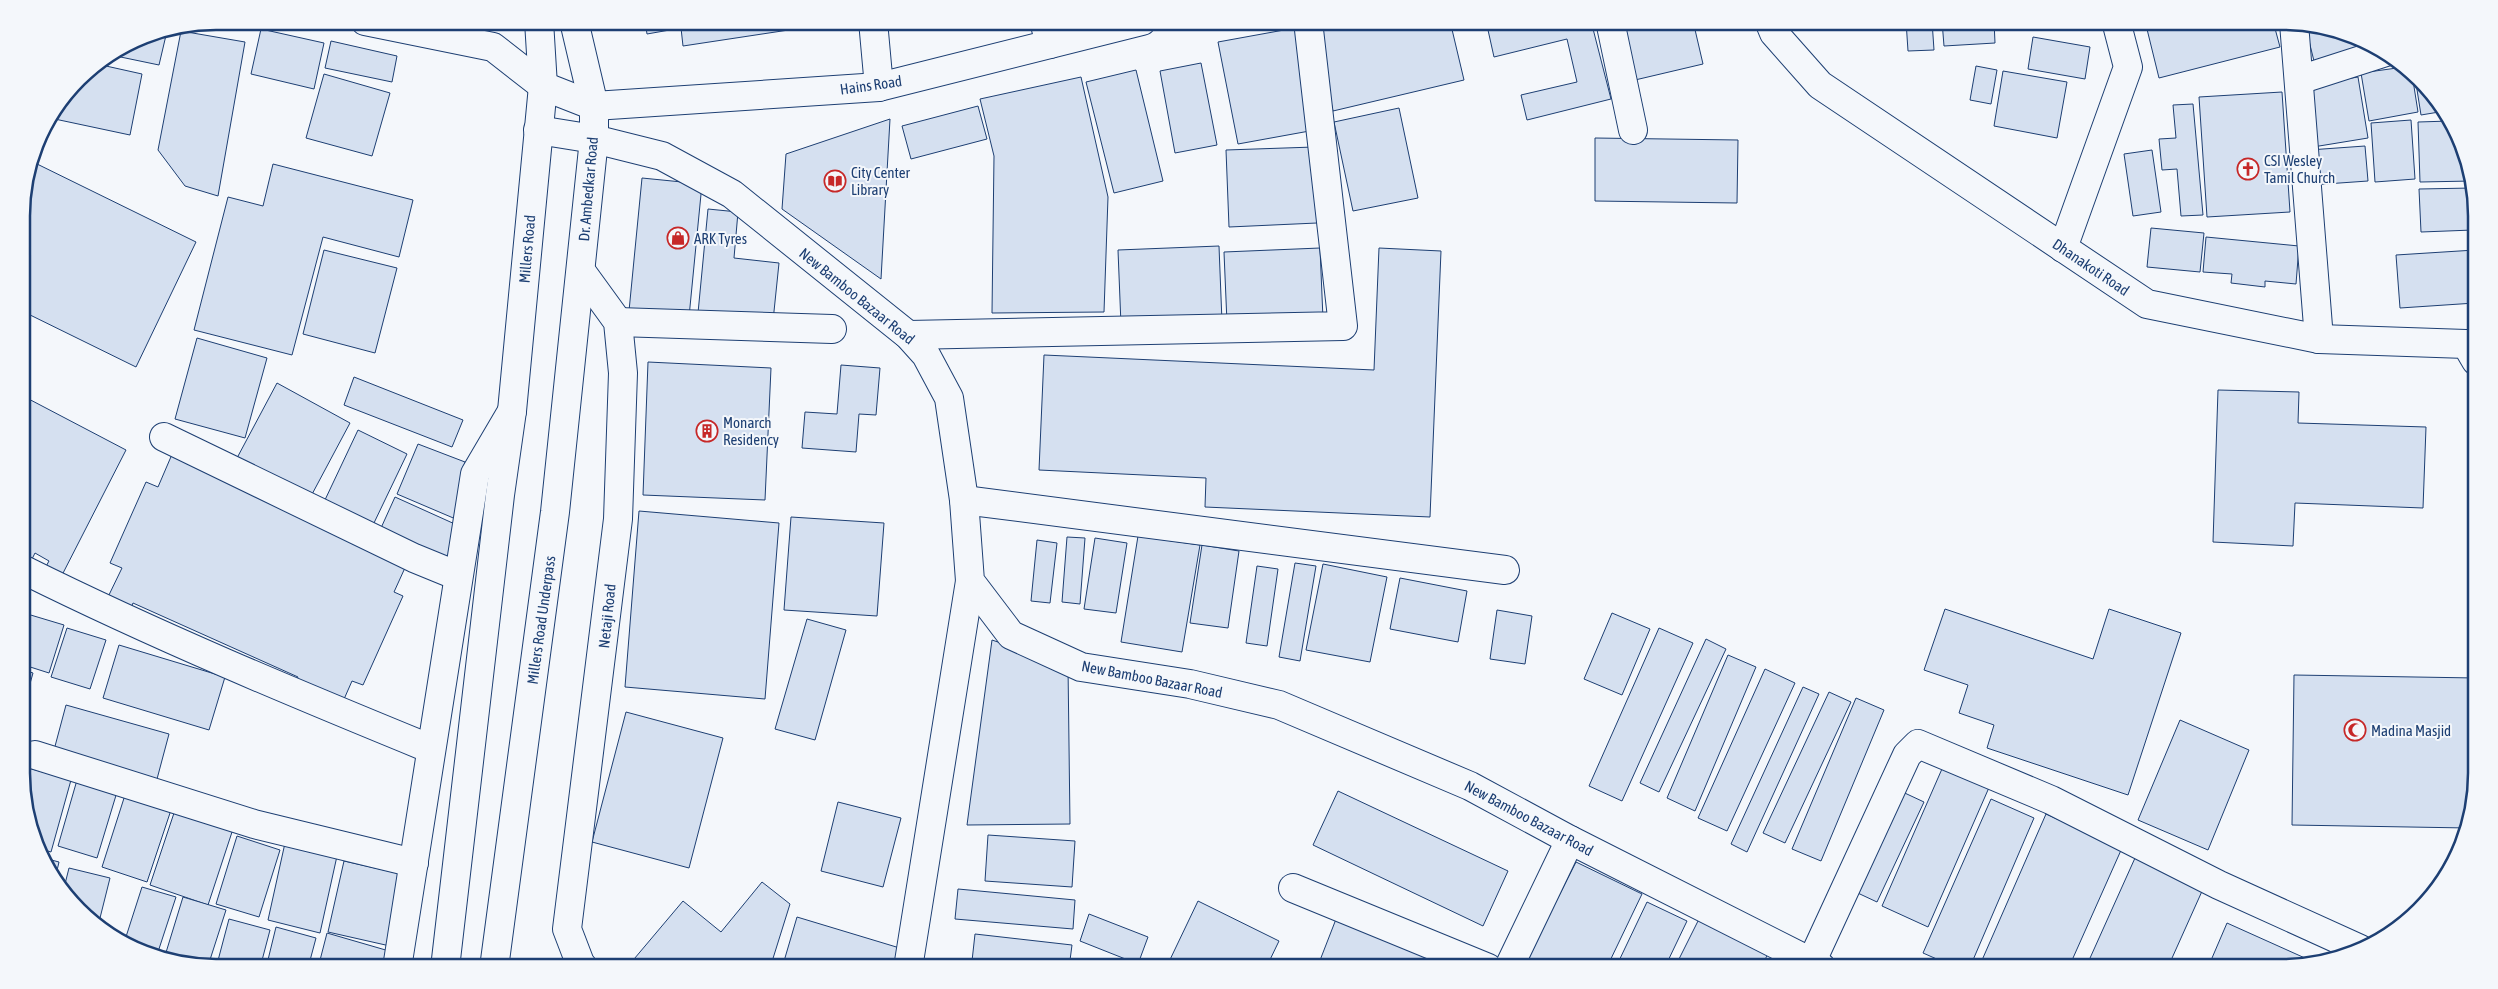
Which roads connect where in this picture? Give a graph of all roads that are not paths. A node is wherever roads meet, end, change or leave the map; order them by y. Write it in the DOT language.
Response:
graph roads {
  1 [pos="409,30"];
  2 [pos="539,30"];
  3 [pos="576,30"];
  4 [pos="874,30"];
  5 [pos="1071,30"];
  6 [pos="1309,30"];
  7 [pos="1612,30"];
  8 [pos="1773,30"];
  9 [pos="2118,30"];
  10 [pos="2294,30"];
  11 [pos="1047,33"];
  12 [pos="2376,55"];
  13 [pos="2298,80"];
  14 [pos="543,86"];
  15 [pos="879,87"];
  16 [pos="594,106"];
  17 [pos="538,130"];
  18 [pos="1634,130"];
  19 [pos="592,152"];
  20 [pos="2063,248"];
  21 [pos="581,271"];
  22 [pos="618,322"];
  23 [pos="832,329"];
  24 [pos="908,335"];
  25 [pos="2318,339"];
  26 [pos="2468,350"];
  27 [pos="512,411"];
  28 [pos="164,437"];
  29 [pos="964,500"];
  30 [pos="1505,570"];
  31 [pos="30,573"];
  32 [pos="458,576"];
  33 [pos="970,581"];
  34 [pos="431,749"];
  35 [pos="35,755"];
  36 [pos="1570,840"];
  37 [pos="414,863"];
  38 [pos="1293,888"];
  39 [pos="2352,945"];
  40 [pos="399,959"];
  41 [pos="446,959"];
  42 [pos="495,959"];
  43 [pos="578,959"];
  44 [pos="909,959"];
  45 [pos="1466,959"];
  46 [pos="1512,959"];
  47 [pos="1804,959"];
  48 [pos="1819,959"];
  1 -- 14 [label="street"];
  2 -- 14 [label="street, Millers Road"];
  3 -- 16 [label="street, Dr. Ambedkar Road"];
  4 -- 15 [label="street"];
  5 -- 11 [label="street, Hains Road"];
  6 -- 24 [label="street"];
  7 -- 18 [label="street"];
  8 -- 20 [label="street, Dhanakoti Road"];
  9 -- 20 [label="street"];
  10 -- 13 [label="street"];
  11 -- 15 [label="street, Hains Road"];
  12 -- 13 [label="street"];
  13 -- 25 [label="street"];
  14 -- 16 [label="street"];
  14 -- 17 [label="street, Millers Road"];
  15 -- 16 [label="street, Hains Road"];
  16 -- 19 [label="street, Dr. Ambedkar Road"];
  17 -- 19 [label="street, New Bamboo Bazaar Road"];
  17 -- 27 [label="street, Millers Road"];
  19 -- 21 [label="street, Dr. Ambedkar Road"];
  19 -- 24 [label="street, New Bamboo Bazaar Road"];
  20 -- 25 [label="street, Dhanakoti Road"];
  21 -- 22 [label="street"];
  21 -- 42 [label="street, Millers Road Underpass"];
  22 -- 23 [label="street"];
  22 -- 43 [label="street, Netaji Road"];
  24 -- 29 [label="street, New Bamboo Bazaar Road"];
  25 -- 26 [label="street, Dhanakoti Road"];
  27 -- 32 [label="street"];
  27 -- 41 [label="street"];
  28 -- 32 [label="street"];
  29 -- 30 [label="street"];
  29 -- 33 [label="street, New Bamboo Bazaar Road"];
  31 -- 34 [label="street"];
  32 -- 34 [label="street"];
  33 -- 36 [label="street, New Bamboo Bazaar Road"];
  33 -- 44 [label="street"];
  34 -- 37 [label="street"];
  35 -- 37 [label="street"];
  36 -- 46 [label="street"];
  36 -- 47 [label="street, New Bamboo Bazaar Road"];
  37 -- 40 [label="street"];
  38 -- 45 [label="street"];
  39 -- 48 [label="street"];
}
